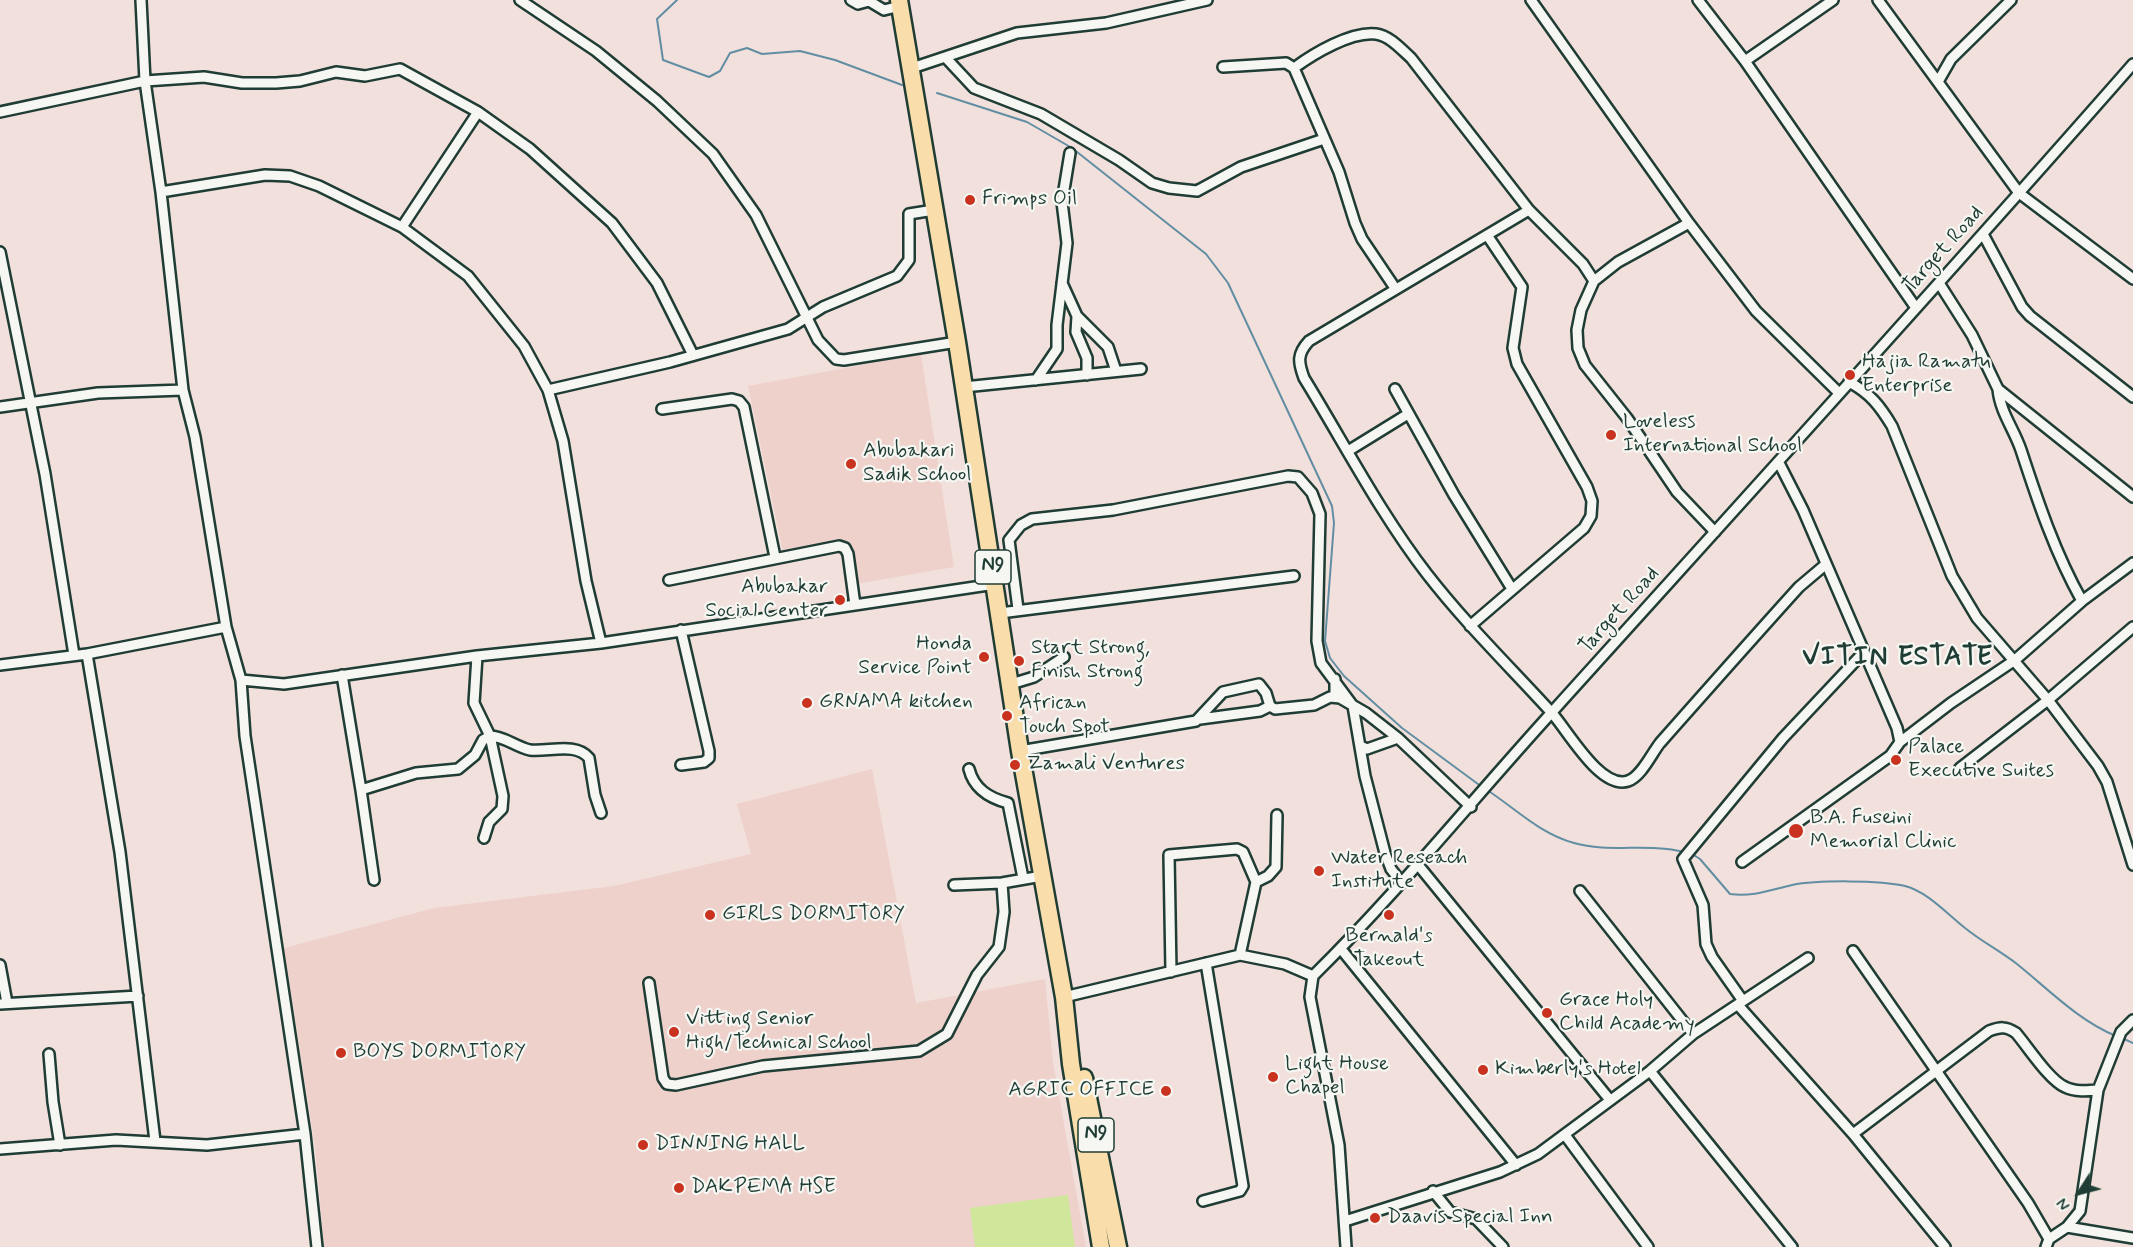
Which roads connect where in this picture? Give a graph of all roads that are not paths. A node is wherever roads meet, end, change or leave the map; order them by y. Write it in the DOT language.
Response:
graph roads {
  1 [pos="141,0"];
  2 [pos="519,0"];
  3 [pos="851,0"];
  4 [pos="1207,0"];
  5 [pos="1531,0"];
  6 [pos="1698,0"];
  7 [pos="1833,0"];
  8 [pos="1878,0"];
  9 [pos="2011,0"];
  10 [pos="900,3"];
  11 [pos="1169,4"];
  12 [pos="946,58"];
  13 [pos="1745,61"];
  14 [pos="2133,64"];
  15 [pos="1223,67"];
  16 [pos="1294,68"];
  17 [pos="913,74"];
  18 [pos="1939,80"];
  19 [pos="145,81"];
  20 [pos="0,112"];
  21 [pos="478,112"];
  22 [pos="1324,139"];
  23 [pos="1070,153"];
  24 [pos="161,192"];
  25 [pos="2019,193"];
  26 [pos="934,210"];
  27 [pos="1529,210"];
  28 [pos="1689,223"];
  29 [pos="402,227"];
  30 [pos="1983,234"];
  31 [pos="1487,235"];
  32 [pos="0,256"];
  33 [pos="2133,279"];
  34 [pos="1594,281"];
  35 [pos="1939,283"];
  36 [pos="1062,284"];
  37 [pos="1395,288"];
  38 [pos="1916,308"];
  39 [pos="808,316"];
  40 [pos="1077,316"];
  41 [pos="957,342"];
  42 [pos="693,355"];
  43 [pos="1140,369"];
  44 [pos="1116,371"];
  45 [pos="1087,375"];
  46 [pos="1036,380"];
  47 [pos="1849,382"];
  48 [pos="964,387"];
  49 [pos="1395,389"];
  50 [pos="1998,389"];
  51 [pos="183,390"];
  52 [pos="548,390"];
  53 [pos="1839,393"];
  54 [pos="2133,397"];
  55 [pos="30,402"];
  56 [pos="0,407"];
  57 [pos="662,409"];
  58 [pos="1408,414"];
  59 [pos="1348,451"];
  60 [pos="1779,464"];
  61 [pos="2133,496"];
  62 [pos="1715,532"];
  63 [pos="775,557"];
  64 [pos="2133,563"];
  65 [pos="1825,565"];
  66 [pos="1294,576"];
  67 [pos="669,580"];
  68 [pos="995,584"];
  69 [pos="1512,589"];
  70 [pos="2082,601"];
  71 [pos="855,605"];
  72 [pos="1018,609"];
  73 [pos="1000,613"];
  74 [pos="1470,626"];
  75 [pos="226,627"];
  76 [pos="2133,627"];
  77 [pos="681,630"];
  78 [pos="602,643"];
  79 [pos="1863,653"];
  80 [pos="87,654"];
  81 [pos="74,655"];
  82 [pos="477,656"];
  83 [pos="1064,657"];
  84 [pos="2015,660"];
  85 [pos="0,665"];
  86 [pos="342,675"];
  87 [pos="1335,679"];
  88 [pos="241,680"];
  89 [pos="1011,684"];
  90 [pos="1340,698"];
  91 [pos="2048,700"];
  92 [pos="1270,706"];
  93 [pos="1353,706"];
  94 [pos="1551,712"];
  95 [pos="1200,719"];
  96 [pos="490,736"];
  97 [pos="1398,738"];
  98 [pos="1899,742"];
  99 [pos="1360,746"];
  100 [pos="1020,751"];
  101 [pos="681,765"];
  102 [pos="1960,768"];
  103 [pos="969,769"];
  104 [pos="361,790"];
  105 [pos="1473,805"];
  106 [pos="601,813"];
  107 [pos="1278,815"];
  108 [pos="484,838"];
  109 [pos="1742,862"];
  110 [pos="1419,866"];
  111 [pos="2133,866"];
  112 [pos="1042,876"];
  113 [pos="1023,878"];
  114 [pos="374,880"];
  115 [pos="1256,882"];
  116 [pos="1002,883"];
  117 [pos="1402,884"];
  118 [pos="954,885"];
  119 [pos="1580,891"];
  120 [pos="1341,949"];
  121 [pos="1852,951"];
  122 [pos="1240,956"];
  123 [pos="1808,958"];
  124 [pos="1206,963"];
  125 [pos="0,965"];
  126 [pos="1171,972"];
  127 [pos="1313,976"];
  128 [pos="649,984"];
  129 [pos="138,996"];
  130 [pos="1064,997"];
  131 [pos="1741,1003"];
  132 [pos="3,1004"];
  133 [pos="2133,1020"];
  134 [pos="1068,1026"];
  135 [pos="1692,1034"];
  136 [pos="50,1054"];
  137 [pos="1650,1071"];
  138 [pos="1935,1072"];
  139 [pos="2098,1090"];
  140 [pos="1610,1100"];
  141 [pos="305,1134"];
  142 [pos="1853,1134"];
  143 [pos="1565,1135"];
  144 [pos="155,1141"];
  145 [pos="60,1144"];
  146 [pos="0,1149"];
  147 [pos="1516,1165"];
  148 [pos="1433,1191"];
  149 [pos="1203,1201"];
  150 [pos="1345,1221"];
  151 [pos="2067,1227"];
  152 [pos="2133,1238"];
  153 [pos="2047,1243"];
  154 [pos="317,1247"];
  155 [pos="1101,1247"];
  156 [pos="1118,1247"];
  157 [pos="1346,1247"];
  158 [pos="1503,1247"];
  159 [pos="1648,1247"];
  160 [pos="1792,1247"];
  161 [pos="1945,1247"];
  1 -- 19 [label="street"];
  2 -- 39 [label="street"];
  3 -- 10 [label="street"];
  4 -- 11 [label="street"];
  5 -- 28 [label="street"];
  6 -- 13 [label="street"];
  7 -- 13 [label="street"];
  8 -- 18 [label="street"];
  9 -- 18 [label="street"];
  10 -- 17 [label="highway, N9"];
  11 -- 12 [label="street"];
  12 -- 17 [label="street"];
  12 -- 22 [label="street"];
  13 -- 38 [label="street"];
  14 -- 25 [label="street, Target Road"];
  15 -- 16 [label="street"];
  16 -- 22 [label="street"];
  16 -- 27 [label="street"];
  17 -- 26 [label="highway, N9"];
  18 -- 25 [label="street"];
  19 -- 20 [label="street"];
  19 -- 21 [label="street"];
  19 -- 24 [label="street"];
  21 -- 29 [label="street"];
  21 -- 42 [label="street"];
  22 -- 37 [label="street"];
  23 -- 36 [label="street"];
  24 -- 29 [label="street"];
  24 -- 51 [label="street"];
  25 -- 30 [label="street, Target Road"];
  25 -- 33 [label="street"];
  26 -- 39 [label="street"];
  26 -- 41 [label="highway, N9"];
  27 -- 31 [label="street"];
  27 -- 34 [label="street"];
  28 -- 34 [label="street"];
  28 -- 53 [label="street"];
  29 -- 52 [label="street"];
  30 -- 35 [label="street, Target Road"];
  30 -- 54 [label="street"];
  31 -- 37 [label="street"];
  31 -- 69 [label="street"];
  32 -- 55 [label="street"];
  34 -- 62 [label="street"];
  35 -- 38 [label="street, Target Road"];
  35 -- 50 [label="street"];
  36 -- 40 [label="street"];
  36 -- 46 [label="street"];
  37 -- 59 [label="street"];
  38 -- 47 [label="street, Target Road"];
  39 -- 41 [label="street"];
  39 -- 42 [label="street"];
  40 -- 44 [label="street"];
  40 -- 45 [label="street"];
  41 -- 48 [label="highway, N9"];
  42 -- 52 [label="street"];
  43 -- 44 [label="street"];
  44 -- 45 [label="street"];
  45 -- 46 [label="street"];
  46 -- 48 [label="street"];
  47 -- 53 [label="street, Target Road"];
  47 -- 84 [label="street"];
  48 -- 68 [label="highway, N9"];
  49 -- 58 [label="street"];
  50 -- 61 [label="street"];
  50 -- 70 [label="street"];
  51 -- 55 [label="street"];
  51 -- 75 [label="street"];
  52 -- 78 [label="street"];
  53 -- 60 [label="street, Target Road"];
  55 -- 56 [label="street"];
  55 -- 81 [label="street"];
  57 -- 63 [label="street"];
  58 -- 59 [label="street"];
  58 -- 69 [label="street"];
  59 -- 74 [label="street"];
  60 -- 62 [label="street, Target Road"];
  60 -- 65 [label="street"];
  62 -- 94 [label="street, Target Road"];
  63 -- 67 [label="street"];
  63 -- 71 [label="street"];
  64 -- 70 [label="street"];
  65 -- 79 [label="street"];
  65 -- 94 [label="street"];
  66 -- 72 [label="street"];
  68 -- 71 [label="street"];
  68 -- 73 [label="highway, N9"];
  69 -- 74 [label="street"];
  70 -- 84 [label="street"];
  71 -- 77 [label="street"];
  72 -- 73 [label="street"];
  72 -- 87 [label="street"];
  73 -- 89 [label="highway, N9"];
  74 -- 94 [label="street"];
  75 -- 80 [label="street"];
  75 -- 88 [label="street"];
  76 -- 91 [label="street"];
  77 -- 78 [label="street"];
  77 -- 101 [label="street"];
  78 -- 82 [label="street"];
  79 -- 98 [label="street"];
  79 -- 131 [label="street"];
  80 -- 81 [label="street"];
  80 -- 129 [label="street"];
  81 -- 85 [label="street"];
  82 -- 86 [label="street"];
  82 -- 96 [label="street"];
  83 -- 89 [label="street"];
  84 -- 91 [label="street"];
  84 -- 98 [label="street"];
  86 -- 88 [label="street"];
  86 -- 104 [label="street"];
  87 -- 90 [label="street"];
  87 -- 93 [label="street"];
  88 -- 141 [label="street"];
  89 -- 100 [label="highway, N9"];
  90 -- 92 [label="street"];
  90 -- 93 [label="street"];
  91 -- 102 [label="street"];
  91 -- 111 [label="street"];
  92 -- 95 [label="street"];
  92 -- 95 [label="street"];
  93 -- 97 [label="street"];
  93 -- 99 [label="street"];
  94 -- 105 [label="street, Target Road"];
  95 -- 100 [label="street"];
  96 -- 104 [label="street"];
  96 -- 106 [label="street"];
  96 -- 108 [label="street"];
  97 -- 99 [label="street"];
  97 -- 105 [label="street"];
  98 -- 109 [label="street"];
  99 -- 117 [label="street"];
  100 -- 112 [label="highway, N9"];
  103 -- 113 [label="street"];
  104 -- 114 [label="street"];
  105 -- 110 [label="street, Target Road"];
  107 -- 115 [label="street"];
  110 -- 117 [label="street, Target Road"];
  110 -- 140 [label="street"];
  112 -- 113 [label="street"];
  112 -- 130 [label="highway, N9"];
  113 -- 116 [label="street"];
  115 -- 122 [label="street"];
  115 -- 126 [label="street"];
  116 -- 118 [label="street"];
  116 -- 128 [label="street"];
  117 -- 120 [label="street, Target Road"];
  119 -- 135 [label="street"];
  120 -- 127 [label="street, Target Road"];
  120 -- 147 [label="street"];
  121 -- 138 [label="street"];
  122 -- 124 [label="street"];
  122 -- 127 [label="street"];
  123 -- 131 [label="street"];
  124 -- 126 [label="street"];
  124 -- 149 [label="street"];
  125 -- 132 [label="street"];
  126 -- 130 [label="street"];
  127 -- 150 [label="street"];
  129 -- 132 [label="street"];
  129 -- 144 [label="street"];
  130 -- 134 [label="highway, N9"];
  131 -- 135 [label="street"];
  131 -- 142 [label="street"];
  133 -- 139 [label="street"];
  134 -- 155 [label="highway, N9"];
  134 -- 156 [label="highway, N9"];
  135 -- 137 [label="street"];
  136 -- 145 [label="street"];
  137 -- 140 [label="street"];
  137 -- 160 [label="street"];
  138 -- 139 [label="street"];
  138 -- 142 [label="street"];
  138 -- 153 [label="street"];
  139 -- 151 [label="street"];
  140 -- 143 [label="street"];
  141 -- 144 [label="street"];
  141 -- 154 [label="street"];
  142 -- 161 [label="street"];
  143 -- 147 [label="street"];
  143 -- 159 [label="street"];
  144 -- 145 [label="street"];
  145 -- 146 [label="street"];
  147 -- 148 [label="street"];
  148 -- 150 [label="street"];
  148 -- 158 [label="street"];
  150 -- 157 [label="street"];
  151 -- 152 [label="street"];
  151 -- 153 [label="street"];
}
